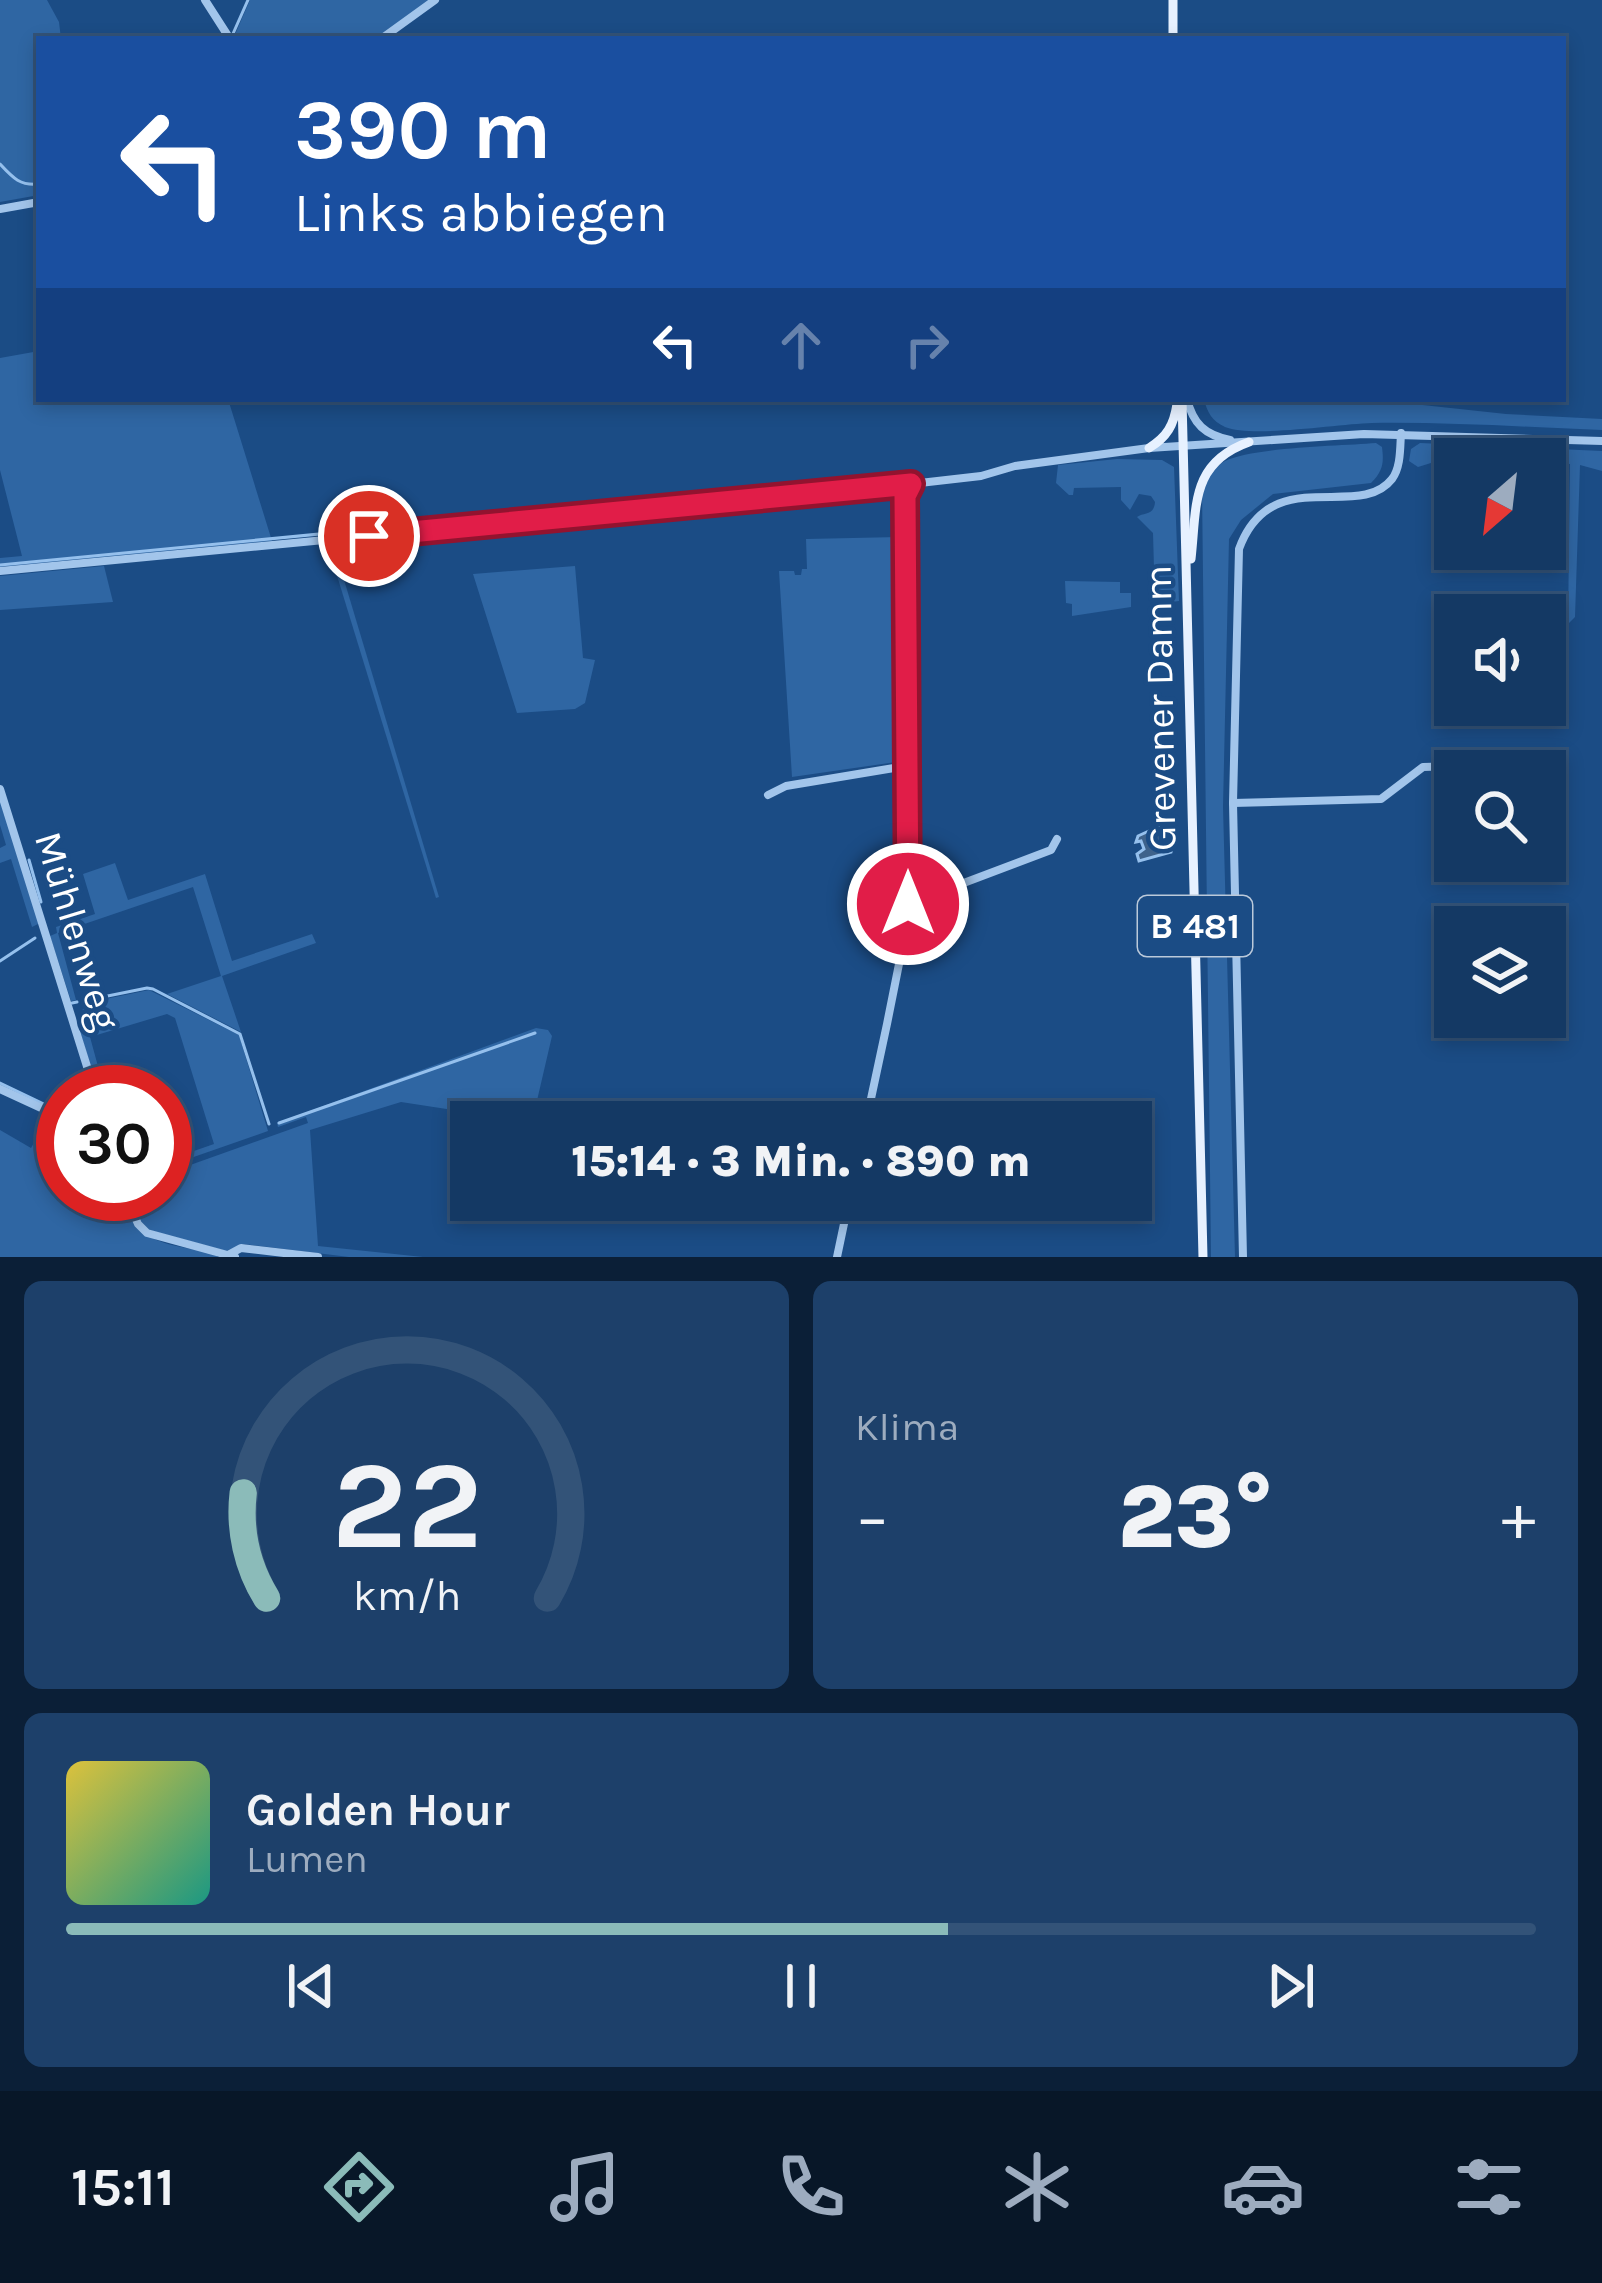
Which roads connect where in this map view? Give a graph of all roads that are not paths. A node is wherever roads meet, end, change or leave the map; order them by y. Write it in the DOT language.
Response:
graph roads {
  1 [pos="205,0"];
  2 [pos="435,0"];
  3 [pos="1172,0"];
  4 [pos="228,36"];
  5 [pos="385,36"];
  6 [pos="1173,36"];
  7 [pos="36,203"];
  8 [pos="0,209"];
  9 [pos="1181,402"];
  10 [pos="1182,402"];
  11 [pos="1184,402"];
  12 [pos="1401,434"];
  13 [pos="1250,442"];
  14 [pos="1602,442"];
  15 [pos="1184,446"];
  16 [pos="1149,448"];
  17 [pos="911,484"];
  18 [pos="0,571"];
  19 [pos="1188,595"];
  20 [pos="906,766"];
  21 [pos="1434,767"];
  22 [pos="0,789"];
  23 [pos="768,795"];
  24 [pos="1233,802"];
  25 [pos="1057,839"];
  26 [pos="908,904"];
  27 [pos="87,1065"];
  28 [pos="0,1088"];
  29 [pos="870,1101"];
  30 [pos="36,1105"];
  31 [pos="136,1221"];
  32 [pos="845,1221"];
  33 [pos="229,1256"];
  34 [pos="318,1257"];
  35 [pos="837,1257"];
  36 [pos="1203,1257"];
  37 [pos="1243,1257"];
  1 -- 4 [label="street"];
  2 -- 5 [label="street"];
  3 -- 6 [label="main road"];
  7 -- 8 [label="street"];
  9 -- 16 [label="main road"];
  10 -- 15 [label="main road, B 481"];
  11 -- 13 [label="street"];
  12 -- 13 [label="street"];
  12 -- 14 [label="street"];
  12 -- 24 [label="street"];
  13 -- 15 [label="street"];
  13 -- 19 [label="main road"];
  15 -- 16 [label="street"];
  15 -- 19 [label="main road, Grevener Damm / B 481"];
  16 -- 17 [label="street"];
  17 -- 18 [label="street"];
  17 -- 20 [label="street"];
  19 -- 36 [label="main road, Grevener Damm / B 481"];
  20 -- 23 [label="street"];
  20 -- 26 [label="street"];
  21 -- 24 [label="street"];
  22 -- 27 [label="street, Mühlenweg"];
  24 -- 37 [label="street"];
  25 -- 26 [label="street"];
  26 -- 29 [label="street"];
  28 -- 30 [label="street"];
  31 -- 33 [label="street"];
  32 -- 35 [label="street"];
  33 -- 34 [label="street"];
}
